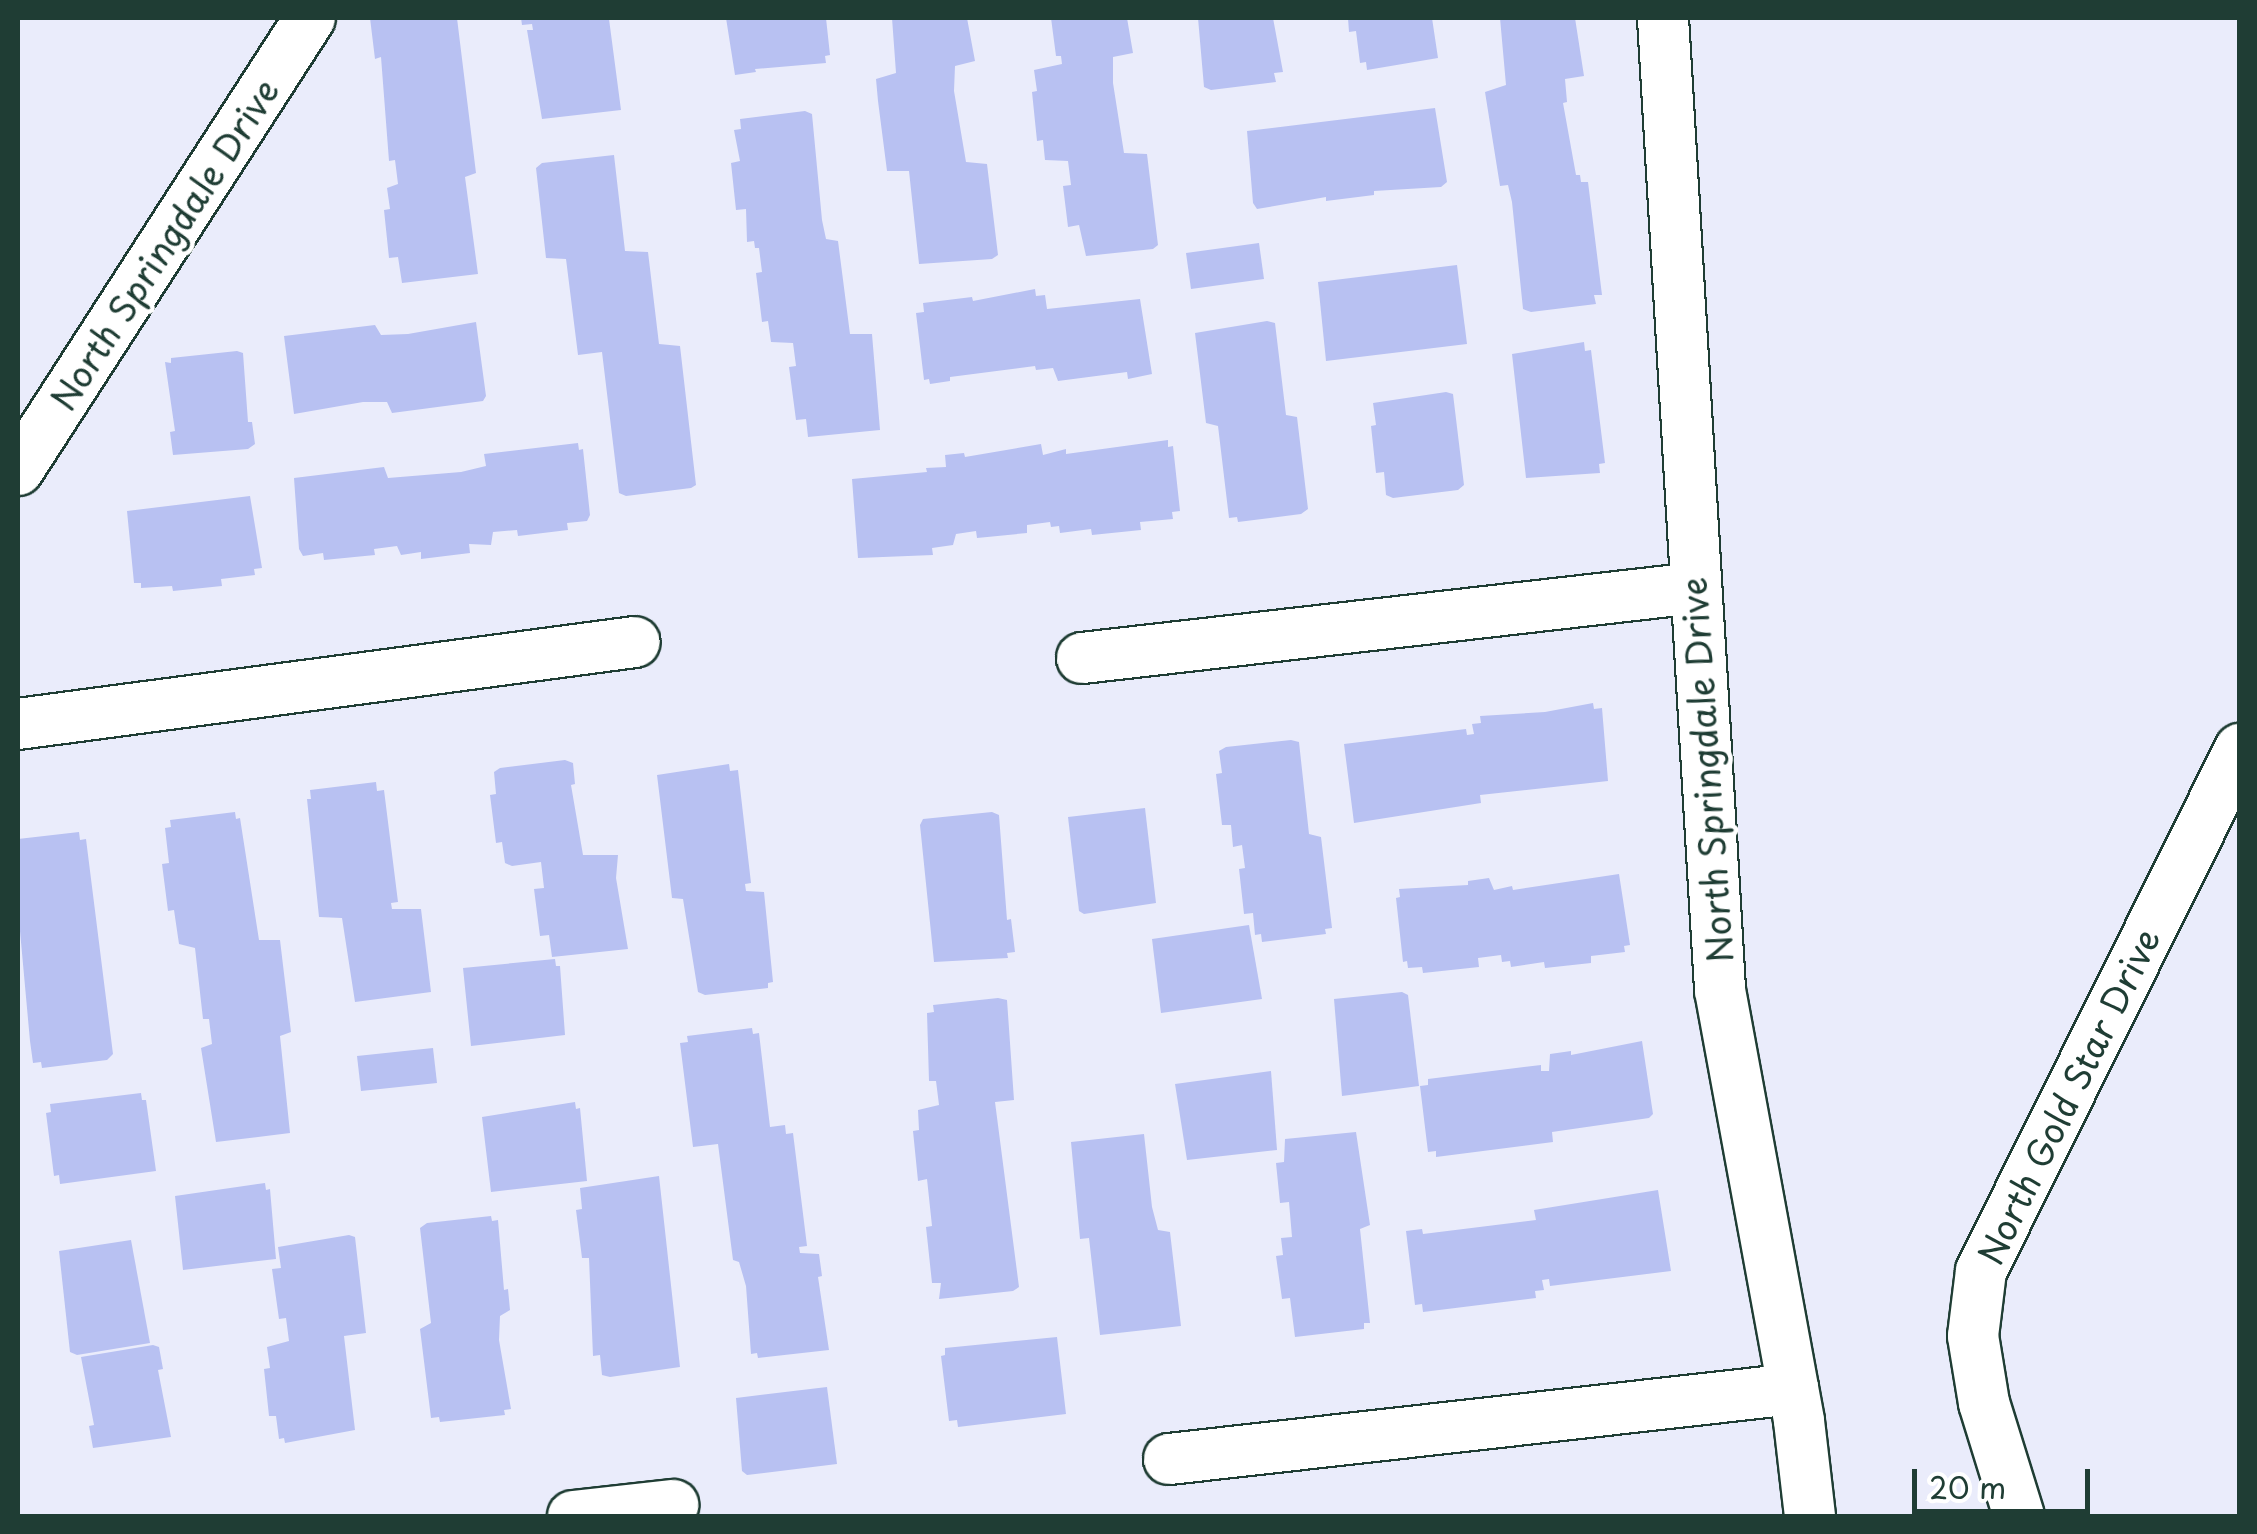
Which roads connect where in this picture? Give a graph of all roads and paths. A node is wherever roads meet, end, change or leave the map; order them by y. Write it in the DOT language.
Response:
graph roads {
  1 [pos="1662,18"];
  2 [pos="296,24"];
  3 [pos="18,470"];
  4 [pos="1695,588"];
  5 [pos="635,642"];
  6 [pos="1082,658"];
  7 [pos="18,724"];
  8 [pos="2240,748"];
  9 [pos="1793,1389"];
  10 [pos="1169,1459"];
  11 [pos="673,1505"];
  12 [pos="573,1516"];
  13 [pos="1810,1516"];
  14 [pos="2019,1516"];
  1 -- 4 [label="street, North Springdale Drive"];
  2 -- 3 [label="street, North Springdale Drive"];
  4 -- 6 [label="street"];
  4 -- 9 [label="street, North Springdale Drive"];
  5 -- 7 [label="street"];
  8 -- 14 [label="street, North Gold Star Drive"];
  9 -- 10 [label="street"];
  9 -- 13 [label="street, North Springdale Drive"];
  11 -- 12 [label="street"];
}
